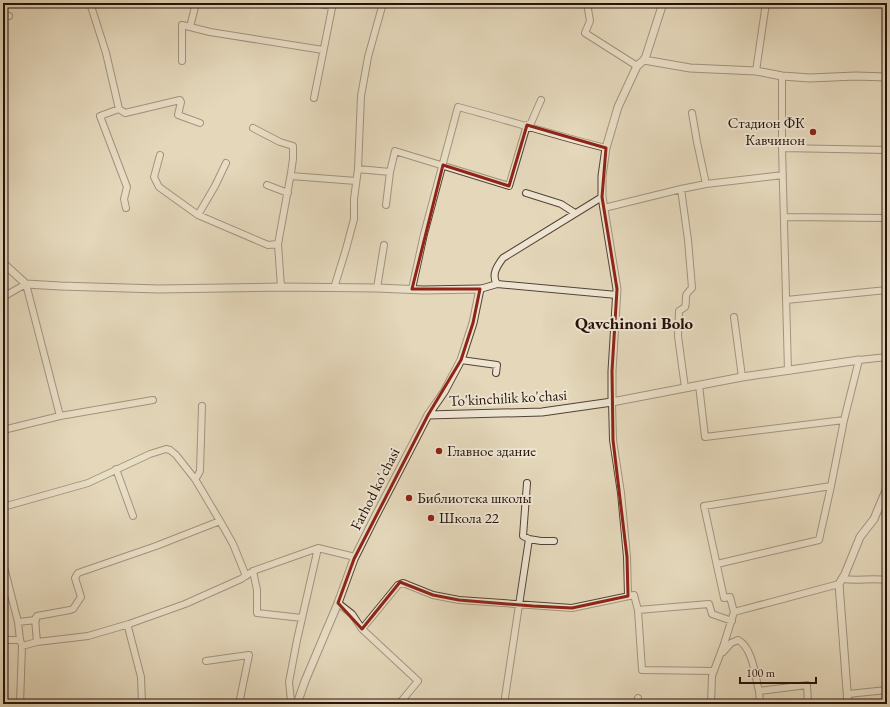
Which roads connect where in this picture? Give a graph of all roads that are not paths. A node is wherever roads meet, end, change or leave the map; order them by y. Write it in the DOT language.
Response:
graph roads {
  1 [pos="90,3"];
  2 [pos="196,3"];
  3 [pos="311,3"];
  4 [pos="383,3"];
  5 [pos="587,3"];
  6 [pos="662,3"];
  7 [pos="766,3"];
  8 [pos="333,5"];
  9 [pos="190,27"];
  10 [pos="323,50"];
  11 [pos="644,60"];
  12 [pos="182,61"];
  13 [pos="637,66"];
  14 [pos="756,71"];
  15 [pos="887,74"];
  16 [pos="782,76"];
  17 [pos="887,77"];
  18 [pos="314,98"];
  19 [pos="541,100"];
  20 [pos="119,110"];
  21 [pos="692,113"];
  22 [pos="200,123"];
  23 [pos="527,125"];
  24 [pos="253,128"];
  25 [pos="606,148"];
  26 [pos="782,148"];
  27 [pos="887,150"];
  28 [pos="160,154"];
  29 [pos="226,163"];
  30 [pos="443,165"];
  31 [pos="358,169"];
  32 [pos="390,172"];
  33 [pos="783,175"];
  34 [pos="291,176"];
  35 [pos="356,181"];
  36 [pos="706,184"];
  37 [pos="267,185"];
  38 [pos="681,189"];
  39 [pos="288,193"];
  40 [pos="526,193"];
  41 [pos="602,197"];
  42 [pos="386,205"];
  43 [pos="126,208"];
  44 [pos="604,208"];
  45 [pos="575,213"];
  46 [pos="198,215"];
  47 [pos="784,218"];
  48 [pos="887,218"];
  49 [pos="278,244"];
  50 [pos="384,245"];
  51 [pos="3,263"];
  52 [pos="26,284"];
  53 [pos="497,284"];
  54 [pos="281,287"];
  55 [pos="334,288"];
  56 [pos="377,288"];
  57 [pos="412,289"];
  58 [pos="480,289"];
  59 [pos="887,290"];
  60 [pos="617,295"];
  61 [pos="3,297"];
  62 [pos="786,300"];
  63 [pos="734,317"];
  64 [pos="887,357"];
  65 [pos="461,360"];
  66 [pos="859,360"];
  67 [pos="788,371"];
  68 [pos="496,373"];
  69 [pos="742,377"];
  70 [pos="699,385"];
  71 [pos="685,388"];
  72 [pos="153,400"];
  73 [pos="612,402"];
  74 [pos="202,406"];
  75 [pos="428,415"];
  76 [pos="60,416"];
  77 [pos="844,420"];
  78 [pos="3,430"];
  79 [pos="116,469"];
  80 [pos="195,479"];
  81 [pos="527,483"];
  82 [pos="831,486"];
  83 [pos="887,488"];
  84 [pos="3,506"];
  85 [pos="133,516"];
  86 [pos="220,521"];
  87 [pos="529,539"];
  88 [pos="554,541"];
  89 [pos="318,548"];
  90 [pos="355,557"];
  91 [pos="3,563"];
  92 [pos="717,564"];
  93 [pos="253,571"];
  94 [pos="246,576"];
  95 [pos="887,580"];
  96 [pos="841,582"];
  97 [pos="628,596"];
  98 [pos="338,603"];
  99 [pos="519,604"];
  100 [pos="638,610"];
  101 [pos="734,612"];
  102 [pos="302,618"];
  103 [pos="36,620"];
  104 [pos="732,621"];
  105 [pos="18,622"];
  106 [pos="128,624"];
  107 [pos="362,629"];
  108 [pos="3,640"];
  109 [pos="37,642"];
  110 [pos="21,643"];
  111 [pos="720,655"];
  112 [pos="206,661"];
  113 [pos="714,671"];
  114 [pos="887,690"];
  115 [pos="759,691"];
  116 [pos="848,694"];
  117 [pos="20,704"];
  118 [pos="142,704"];
  119 [pos="240,704"];
  120 [pos="292,704"];
  121 [pos="297,704"];
  122 [pos="399,704"];
  123 [pos="504,704"];
  124 [pos="710,704"];
  125 [pos="760,704"];
  126 [pos="808,704"];
  127 [pos="848,704"];
  1 -- 20 [label="street"];
  2 -- 9 [label="street"];
  3 -- 8 [label="street"];
  4 -- 31 [label="street"];
  5 -- 13 [label="street"];
  6 -- 11 [label="street"];
  7 -- 14 [label="street"];
  8 -- 10 [label="street"];
  9 -- 10 [label="street"];
  9 -- 12 [label="street"];
  10 -- 18 [label="street"];
  11 -- 13 [label="street"];
  11 -- 14 [label="street"];
  13 -- 25 [label="street"];
  14 -- 16 [label="street"];
  15 -- 17 [label="street"];
  16 -- 17 [label="street"];
  16 -- 26 [label="street"];
  19 -- 23 [label="street"];
  20 -- 22 [label="street"];
  20 -- 43 [label="street"];
  21 -- 36 [label="street"];
  23 -- 25 [label="street"];
  23 -- 30 [label="street"];
  23 -- 30 [label="street"];
  24 -- 34 [label="street"];
  25 -- 41 [label="street"];
  26 -- 27 [label="street"];
  26 -- 33 [label="street"];
  28 -- 46 [label="street"];
  29 -- 46 [label="street"];
  30 -- 32 [label="street"];
  30 -- 57 [label="street"];
  31 -- 32 [label="street"];
  31 -- 35 [label="street"];
  32 -- 42 [label="street"];
  33 -- 36 [label="street"];
  33 -- 47 [label="street"];
  34 -- 35 [label="street"];
  34 -- 39 [label="street"];
  35 -- 55 [label="street"];
  36 -- 38 [label="street"];
  37 -- 39 [label="street"];
  38 -- 44 [label="street"];
  38 -- 71 [label="street"];
  39 -- 49 [label="street"];
  40 -- 45 [label="street"];
  41 -- 44 [label="street"];
  41 -- 45 [label="street"];
  44 -- 60 [label="street"];
  45 -- 53 [label="street"];
  46 -- 49 [label="street"];
  47 -- 48 [label="street"];
  47 -- 62 [label="street"];
  49 -- 54 [label="street"];
  50 -- 56 [label="street"];
  51 -- 52 [label="street"];
  52 -- 54 [label="street"];
  52 -- 61 [label="street"];
  52 -- 76 [label="street"];
  53 -- 58 [label="street"];
  53 -- 60 [label="street"];
  54 -- 55 [label="street"];
  55 -- 56 [label="street"];
  56 -- 57 [label="street"];
  57 -- 58 [label="street"];
  58 -- 65 [label="street, Farhod ko'chasi"];
  59 -- 62 [label="street"];
  60 -- 73 [label="street"];
  62 -- 67 [label="street"];
  63 -- 69 [label="street"];
  64 -- 66 [label="street"];
  65 -- 68 [label="street"];
  65 -- 75 [label="street, Farhod ko'chasi"];
  66 -- 67 [label="street, To'kinchilik ko'chasi"];
  66 -- 77 [label="street"];
  67 -- 69 [label="street, To'kinchilik ko'chasi"];
  69 -- 70 [label="street, To'kinchilik ko'chasi"];
  70 -- 71 [label="street, To'kinchilik ko'chasi"];
  70 -- 77 [label="street"];
  71 -- 73 [label="street, To'kinchilik ko'chasi"];
  72 -- 76 [label="street"];
  73 -- 75 [label="street, To'kinchilik ko'chasi"];
  73 -- 97 [label="street"];
  74 -- 80 [label="street"];
  75 -- 90 [label="street, Farhod ko'chasi"];
  76 -- 78 [label="street"];
  77 -- 82 [label="street"];
  79 -- 80 [label="street"];
  79 -- 84 [label="street"];
  79 -- 85 [label="street"];
  80 -- 86 [label="street"];
  81 -- 87 [label="street"];
  82 -- 92 [label="street"];
  82 -- 92 [label="street"];
  83 -- 96 [label="street"];
  86 -- 94 [label="street"];
  86 -- 103 [label="street"];
  87 -- 88 [label="street"];
  87 -- 99 [label="street"];
  89 -- 90 [label="street"];
  89 -- 93 [label="street"];
  89 -- 102 [label="street"];
  90 -- 98 [label="street, Farhod ko'chasi"];
  91 -- 105 [label="street"];
  92 -- 101 [label="street"];
  93 -- 94 [label="street"];
  93 -- 102 [label="street"];
  94 -- 106 [label="street"];
  95 -- 96 [label="street"];
  96 -- 101 [label="street"];
  96 -- 116 [label="street"];
  97 -- 99 [label="street"];
  97 -- 100 [label="street"];
  98 -- 107 [label="street"];
  98 -- 121 [label="street, Farhod ko'chasi"];
  99 -- 107 [label="street"];
  99 -- 123 [label="street"];
  100 -- 104 [label="street"];
  100 -- 113 [label="street"];
  101 -- 104 [label="street"];
  102 -- 120 [label="street"];
  103 -- 105 [label="street"];
  103 -- 109 [label="street"];
  104 -- 111 [label="street"];
  105 -- 110 [label="street"];
  106 -- 109 [label="street"];
  106 -- 118 [label="street"];
  107 -- 122 [label="street"];
  108 -- 110 [label="street"];
  109 -- 110 [label="street"];
  110 -- 117 [label="street"];
  111 -- 113 [label="street"];
  111 -- 115 [label="street"];
  112 -- 119 [label="street"];
  113 -- 124 [label="street"];
  114 -- 116 [label="street"];
  115 -- 125 [label="street"];
  115 -- 126 [label="street"];
  116 -- 127 [label="street"];
}
